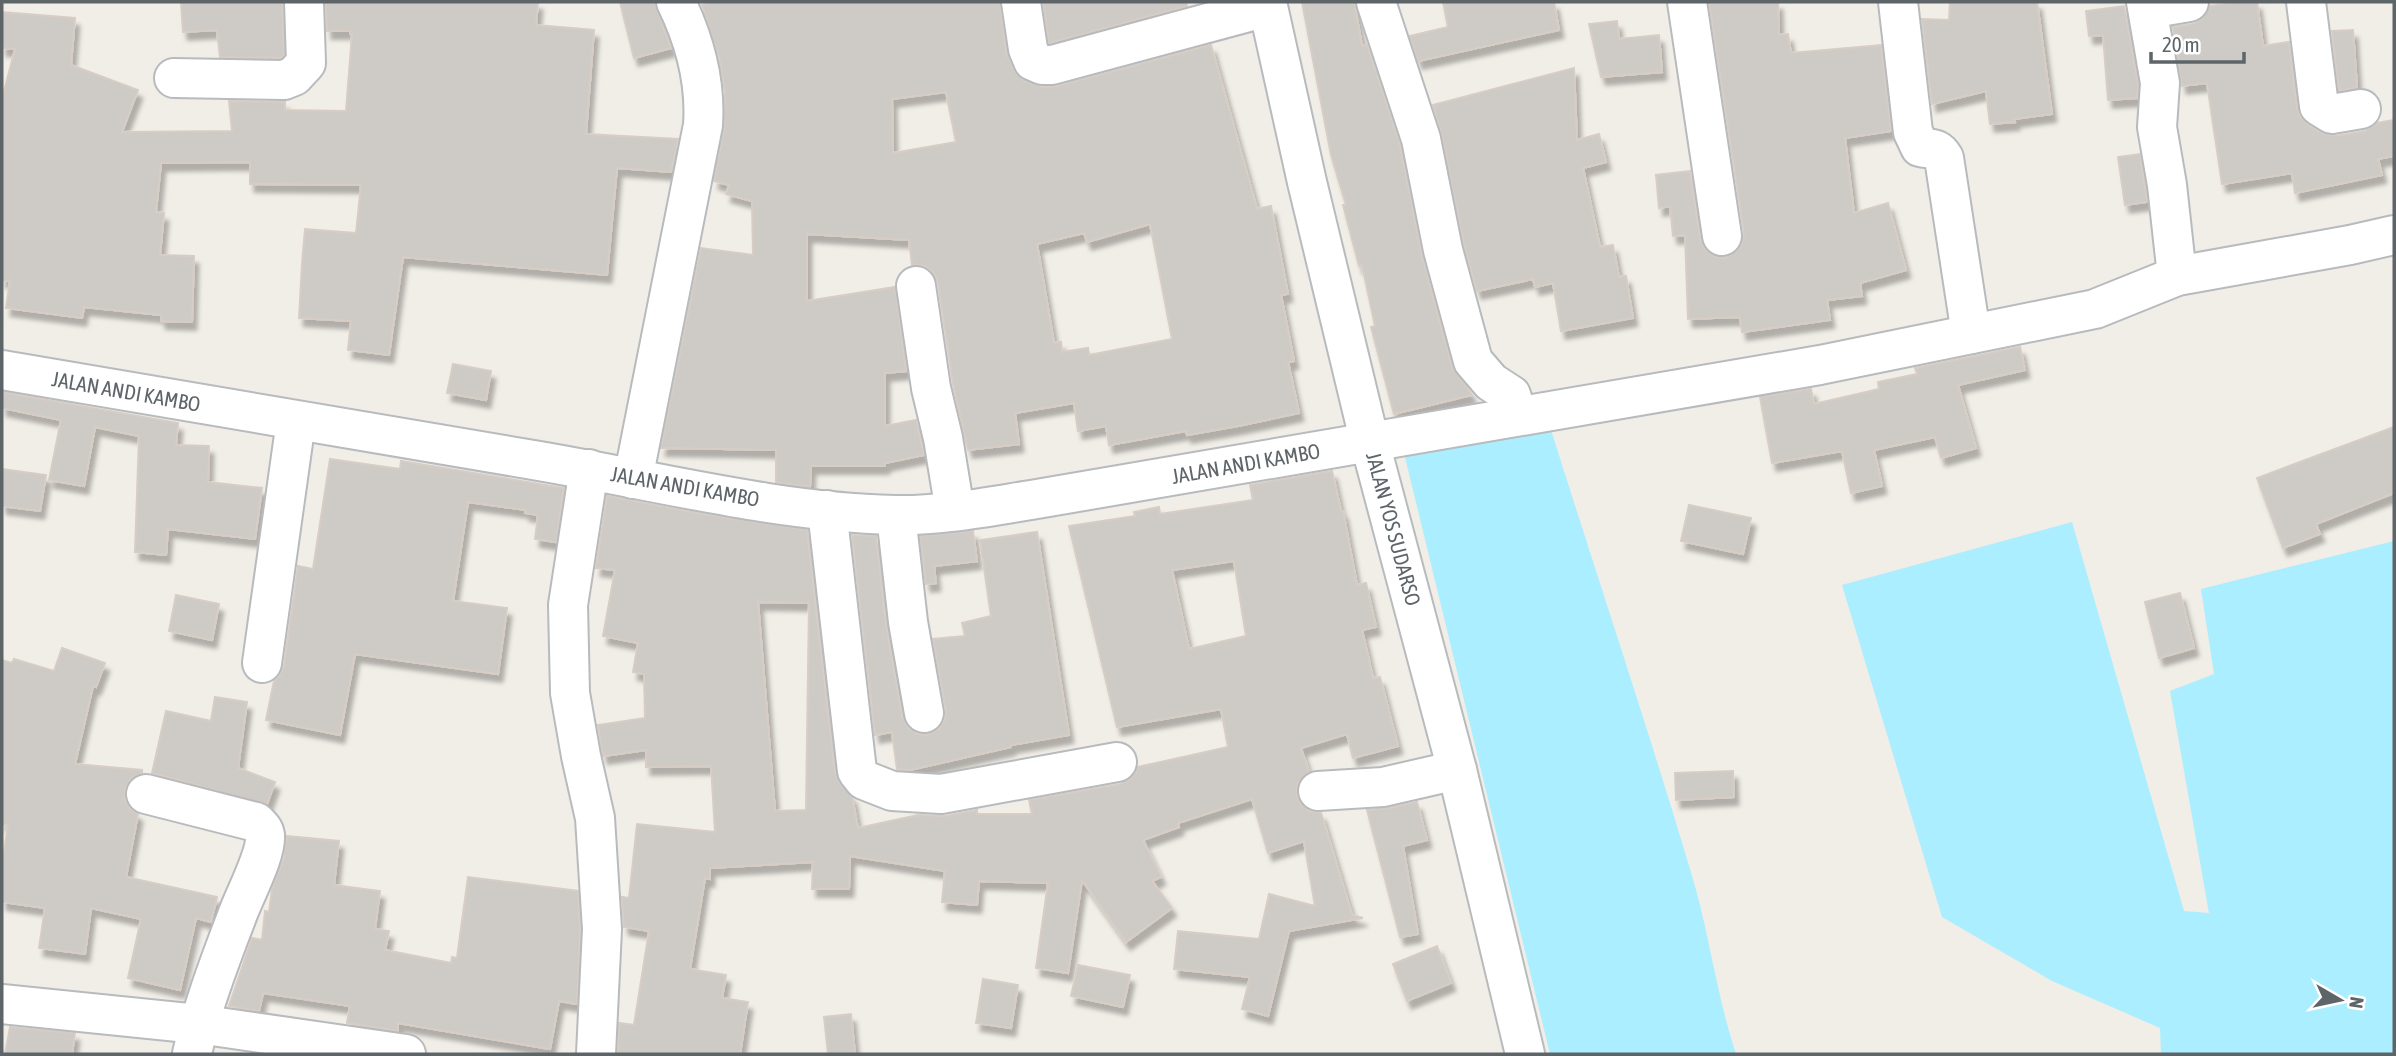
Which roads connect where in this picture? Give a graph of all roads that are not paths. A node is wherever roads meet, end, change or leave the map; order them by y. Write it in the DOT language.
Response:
graph roads {
  1 [pos="304,2"];
  2 [pos="677,2"];
  3 [pos="1021,2"];
  4 [pos="1376,2"];
  5 [pos="1687,2"];
  6 [pos="1898,2"];
  7 [pos="2189,2"];
  8 [pos="2306,2"];
  9 [pos="1267,4"];
  10 [pos="2147,5"];
  11 [pos="174,78"];
  12 [pos="2361,109"];
  13 [pos="2394,235"];
  14 [pos="1722,236"];
  15 [pos="2177,276"];
  16 [pos="916,286"];
  17 [pos="1971,334"];
  18 [pos="2,370"];
  19 [pos="1518,416"];
  20 [pos="296,421"];
  21 [pos="1370,443"];
  22 [pos="589,470"];
  23 [pos="632,479"];
  24 [pos="827,510"];
  25 [pos="955,511"];
  26 [pos="896,515"];
  27 [pos="262,663"];
  28 [pos="924,713"];
  29 [pos="1117,762"];
  30 [pos="1457,770"];
  31 [pos="1318,791"];
  32 [pos="146,794"];
  33 [pos="2,1004"];
  34 [pos="195,1039"];
  35 [pos="406,1054"];
  36 [pos="596,1054"];
  37 [pos="1525,1054"];
  1 -- 11 [label="street"];
  2 -- 23 [label="street"];
  3 -- 9 [label="street"];
  4 -- 19 [label="street"];
  5 -- 14 [label="street"];
  6 -- 17 [label="street"];
  7 -- 10 [label="street"];
  8 -- 12 [label="street"];
  9 -- 21 [label="street, JALAN YOS SUDARSO"];
  10 -- 15 [label="street"];
  13 -- 15 [label="street, JALAN ANDI KAMBO"];
  15 -- 17 [label="street, JALAN ANDI KAMBO"];
  16 -- 25 [label="street"];
  17 -- 19 [label="street, JALAN ANDI KAMBO"];
  18 -- 20 [label="street, JALAN ANDI KAMBO"];
  19 -- 21 [label="street, JALAN ANDI KAMBO"];
  20 -- 22 [label="street, JALAN ANDI KAMBO"];
  20 -- 27 [label="street"];
  21 -- 25 [label="street, JALAN ANDI KAMBO"];
  21 -- 30 [label="street, JALAN YOS SUDARSO"];
  22 -- 23 [label="street, JALAN ANDI KAMBO"];
  22 -- 36 [label="street"];
  23 -- 24 [label="street, JALAN ANDI KAMBO"];
  24 -- 26 [label="street, JALAN ANDI KAMBO"];
  24 -- 29 [label="street"];
  25 -- 26 [label="street, JALAN ANDI KAMBO"];
  26 -- 28 [label="street"];
  30 -- 31 [label="street"];
  30 -- 37 [label="street, JALAN YOS SUDARSO"];
  32 -- 34 [label="street"];
  33 -- 34 [label="street"];
  34 -- 35 [label="street"];
}
